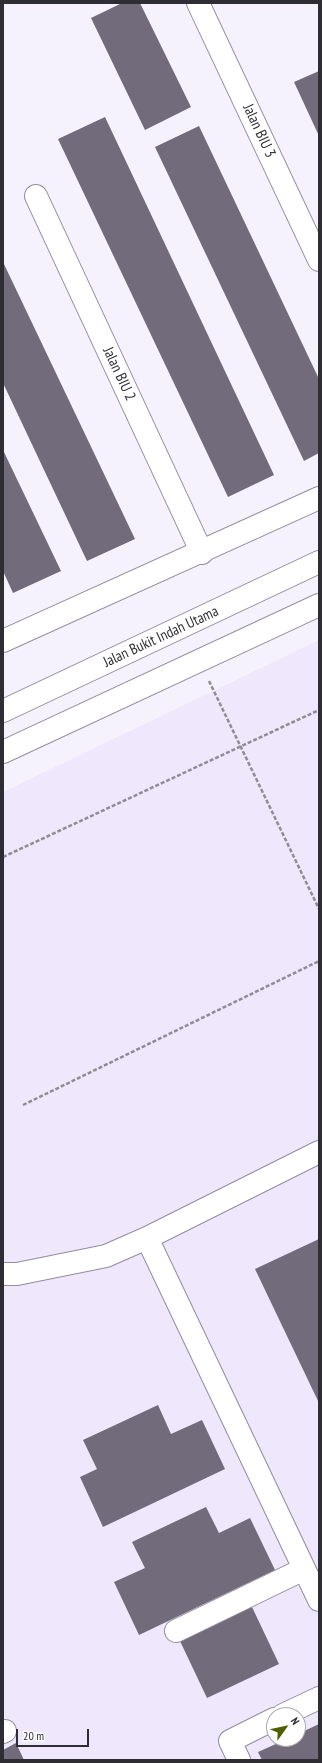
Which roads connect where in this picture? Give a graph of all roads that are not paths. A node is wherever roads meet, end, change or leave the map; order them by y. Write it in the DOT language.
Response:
graph roads {
  1 [pos="198,3"];
  2 [pos="36,196"];
  3 [pos="319,260"];
  4 [pos="319,498"];
  5 [pos="202,552"];
  6 [pos="319,562"];
  7 [pos="319,605"];
  8 [pos="3,641"];
  9 [pos="3,711"];
  10 [pos="3,752"];
  11 [pos="319,1152"];
  12 [pos="148,1238"];
  13 [pos="3,1274"];
  14 [pos="304,1569"];
  15 [pos="319,1600"];
  16 [pos="176,1631"];
  17 [pos="319,1698"];
  18 [pos="300,1707"];
  19 [pos="266,1724"];
  20 [pos="239,1760"];
  1 -- 3 [label="street, Jalan BIU 3"];
  2 -- 5 [label="street, Jalan BIU 2"];
  4 -- 5 [label="street"];
  5 -- 8 [label="street"];
  6 -- 9 [label="street, Jalan Bukit Indah Utama"];
  7 -- 10 [label="street"];
  11 -- 12 [label="street"];
  12 -- 13 [label="street"];
  12 -- 14 [label="street"];
  14 -- 15 [label="street"];
  14 -- 16 [label="street"];
  17 -- 18 [label="street"];
  19 -- 20 [label="street"];
}
